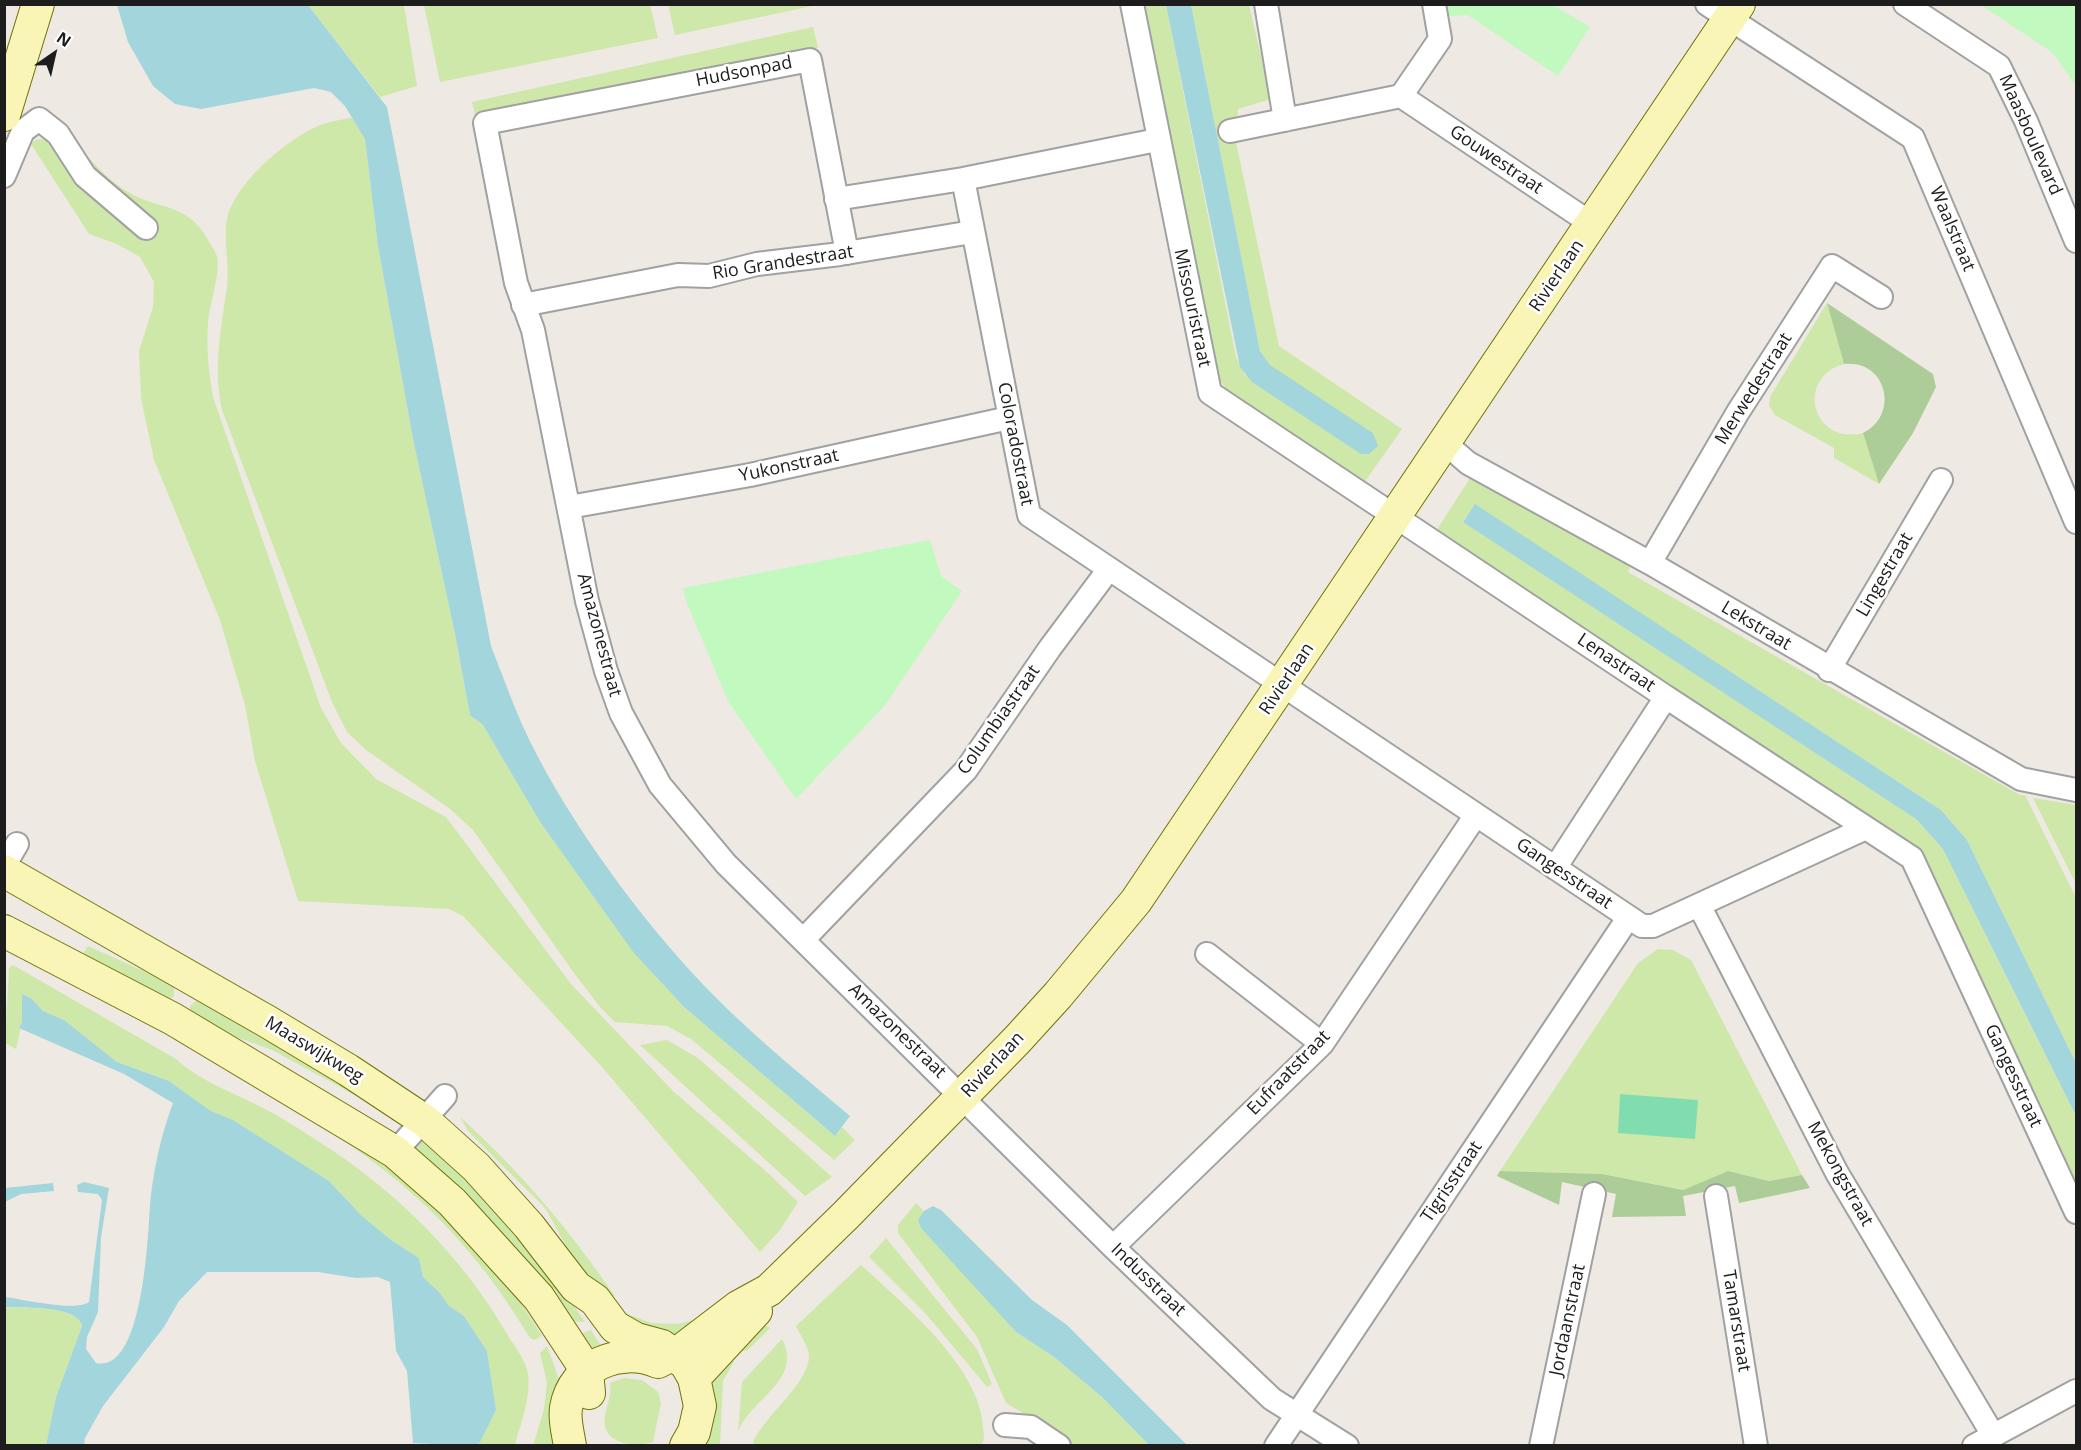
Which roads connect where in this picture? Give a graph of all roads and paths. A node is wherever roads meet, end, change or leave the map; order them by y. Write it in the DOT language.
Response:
graph roads {
  1 [pos="38,4"];
  2 [pos="1132,4"];
  3 [pos="1266,4"];
  4 [pos="1434,4"];
  5 [pos="1905,4"];
  6 [pos="1725,10"];
  7 [pos="1401,96"];
  8 [pos="4,115"];
  9 [pos="1285,120"];
  10 [pos="485,123"];
  11 [pos="1230,131"];
  12 [pos="1158,140"];
  13 [pos="4,176"];
  14 [pos="963,179"];
  15 [pos="836,199"];
  16 [pos="1592,224"];
  17 [pos="146,228"];
  18 [pos="972,232"];
  19 [pos="2076,241"];
  20 [pos="847,253"];
  21 [pos="1881,297"];
  22 [pos="523,305"];
  23 [pos="1009,418"];
  24 [pos="1445,443"];
  25 [pos="1941,480"];
  26 [pos="569,507"];
  27 [pos="1395,518"];
  28 [pos="2076,522"];
  29 [pos="1650,563"];
  30 [pos="1109,569"];
  31 [pos="1829,670"];
  32 [pos="1283,685"];
  33 [pos="1666,697"];
  34 [pos="2076,790"];
  35 [pos="1476,815"];
  36 [pos="1866,828"];
  37 [pos="11,857"];
  38 [pos="4,866"];
  39 [pos="1555,868"];
  40 [pos="1700,905"];
  41 [pos="1628,918"];
  42 [pos="4,931"];
  43 [pos="803,940"];
  44 [pos="1207,954"];
  45 [pos="1322,1044"];
  46 [pos="445,1096"];
  47 [pos="963,1096"];
  48 [pos="424,1121"];
  49 [pos="395,1152"];
  50 [pos="1594,1194"];
  51 [pos="1716,1196"];
  52 [pos="2076,1212"];
  53 [pos="1113,1247"];
  54 [pos="762,1296"];
  55 [pos="629,1347"];
  56 [pos="666,1358"];
  57 [pos="694,1378"];
  58 [pos="579,1382"];
  59 [pos="2076,1391"];
  60 [pos="1297,1416"];
  61 [pos="1005,1425"];
  62 [pos="1984,1440"];
  63 [pos="570,1445"];
  64 [pos="686,1445"];
  65 [pos="589,1446"];
  66 [pos="1059,1446"];
  67 [pos="1275,1446"];
  68 [pos="1347,1446"];
  69 [pos="1541,1446"];
  70 [pos="1756,1446"];
  1 -- 8 [label="street"];
  2 -- 12 [label="street, Missouristraat"];
  3 -- 9 [label="street"];
  4 -- 7 [label="street"];
  5 -- 19 [label="street, Maasboulevard"];
  6 -- 16 [label="street, Rivierlaan"];
  6 -- 28 [label="street, Waalstraat"];
  7 -- 9 [label="street"];
  7 -- 16 [label="street, Gouwestraat"];
  9 -- 11 [label="street"];
  10 -- 15 [label="street, Hudsonpad"];
  10 -- 22 [label="street, Amazonestraat"];
  12 -- 14 [label="street"];
  12 -- 27 [label="street, Missouristraat"];
  13 -- 17 [label="street"];
  14 -- 15 [label="street"];
  14 -- 18 [label="street, Coloradostraat"];
  15 -- 20 [label="street, Hudsonpad"];
  16 -- 24 [label="street, Rivierlaan"];
  18 -- 20 [label="street, Rio Grandestraat"];
  18 -- 23 [label="street, Coloradostraat"];
  20 -- 22 [label="street, Rio Grandestraat"];
  21 -- 29 [label="street, Merwedestraat"];
  22 -- 26 [label="street, Amazonestraat"];
  23 -- 26 [label="street, Yukonstraat"];
  23 -- 30 [label="street, Coloradostraat"];
  24 -- 27 [label="street, Rivierlaan"];
  24 -- 29 [label="street, Lekstraat"];
  25 -- 31 [label="street, Lingestraat"];
  26 -- 43 [label="street, Amazonestraat"];
  27 -- 32 [label="street, Rivierlaan"];
  27 -- 33 [label="street, Lenastraat"];
  29 -- 31 [label="street, Lekstraat"];
  30 -- 32 [label="street, Coloradostraat"];
  30 -- 43 [label="street, Columbiastraat"];
  31 -- 34 [label="street, Lekstraat"];
  32 -- 35 [label="street, Gangesstraat"];
  32 -- 47 [label="street, Rivierlaan"];
  33 -- 36 [label="street, Gangesstraat"];
  33 -- 39 [label="street, Lenastraat"];
  35 -- 39 [label="street, Gangesstraat"];
  35 -- 45 [label="street, Eufraatstraat"];
  36 -- 40 [label="street, Gangesstraat"];
  36 -- 52 [label="street, Gangesstraat"];
  37 -- 38 [label="street"];
  37 -- 48 [label="street, Maaswijkweg"];
  39 -- 41 [label="street, Gangesstraat"];
  40 -- 41 [label="street, Gangesstraat"];
  40 -- 62 [label="street, Mekongstraat"];
  41 -- 60 [label="street, Tigrisstraat"];
  42 -- 49 [label="street"];
  43 -- 47 [label="street, Amazonestraat"];
  44 -- 45 [label="street"];
  45 -- 53 [label="street, Eufraatstraat"];
  46 -- 48 [label="street"];
  47 -- 53 [label="street, Indusstraat"];
  47 -- 54 [label="street, Rivierlaan"];
  48 -- 49 [label="street"];
  48 -- 55 [label="street, Maaswijkweg"];
  49 -- 58 [label="street"];
  50 -- 69 [label="street, Jordaanstraat"];
  51 -- 70 [label="street, Tamarstraat"];
  53 -- 60 [label="street, Indusstraat"];
  54 -- 56 [label="street, Rivierlaan"];
  54 -- 57 [label="street, Rivierlaan"];
  55 -- 56 [label="street"];
  55 -- 58 [label="street"];
  56 -- 57 [label="street"];
  56 -- 64 [label="street"];
  57 -- 64 [label="street"];
  58 -- 63 [label="street"];
  58 -- 65 [label="street"];
  59 -- 62 [label="street"];
  60 -- 67 [label="street, Tigrisstraat"];
  60 -- 68 [label="street, Indusstraat"];
  61 -- 66 [label="street"];
}
